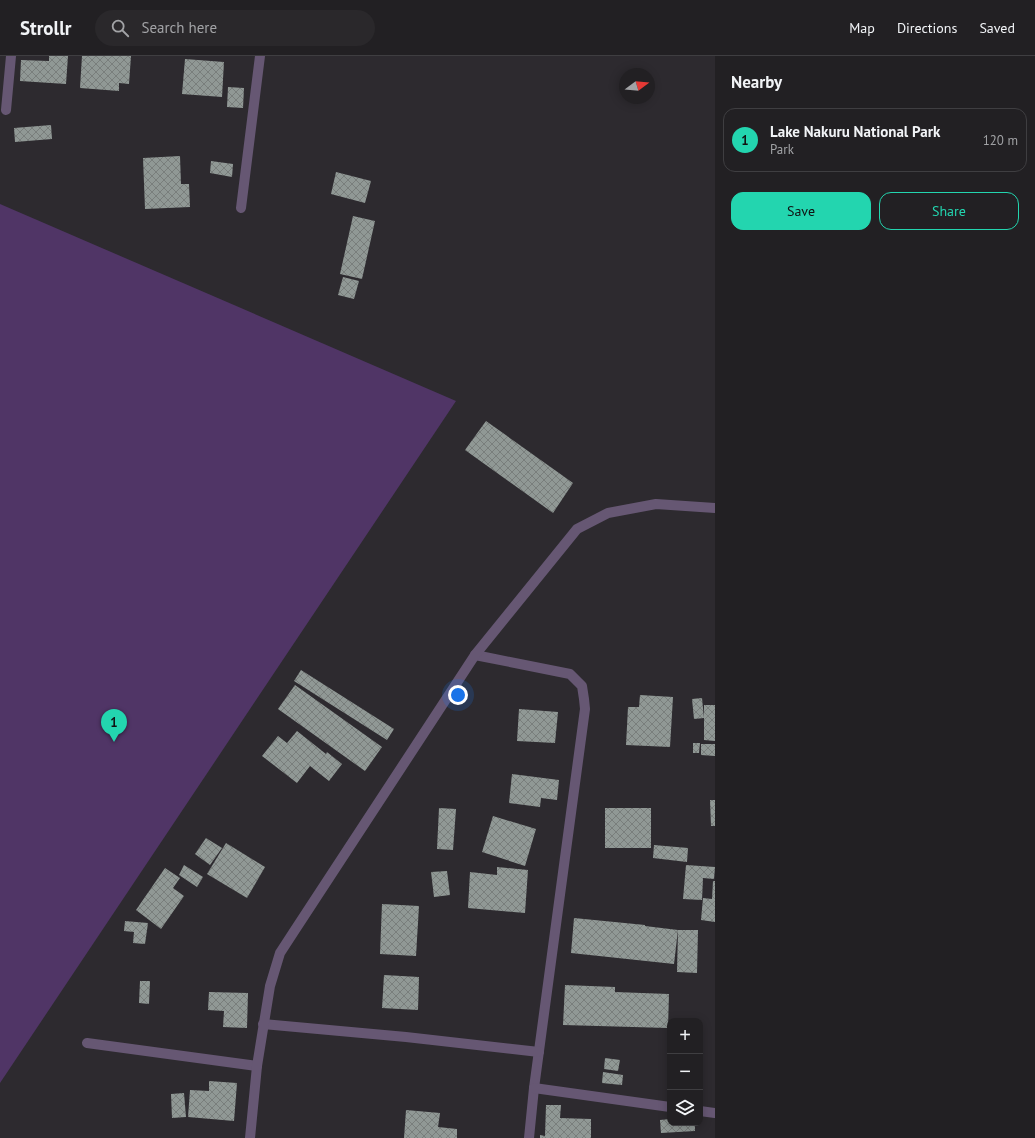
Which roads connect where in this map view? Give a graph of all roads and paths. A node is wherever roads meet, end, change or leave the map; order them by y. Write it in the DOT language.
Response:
graph roads {
  1 [pos="11,56"];
  2 [pos="260,56"];
  3 [pos="6,110"];
  4 [pos="241,208"];
  5 [pos="715,508"];
  6 [pos="475,655"];
  7 [pos="263,1024"];
  8 [pos="87,1043"];
  9 [pos="539,1052"];
  10 [pos="257,1066"];
  11 [pos="534,1088"];
  12 [pos="667,1107"];
  13 [pos="703,1111"];
  14 [pos="715,1113"];
  15 [pos="250,1138"];
  16 [pos="529,1138"];
  1 -- 3 [label="street"];
  2 -- 4 [label="street"];
  5 -- 6 [label="street"];
  6 -- 7 [label="street"];
  6 -- 9 [label="street"];
  7 -- 9 [label="street"];
  7 -- 10 [label="street"];
  8 -- 10 [label="street"];
  9 -- 11 [label="street"];
  10 -- 15 [label="street"];
  11 -- 12 [label="street"];
  11 -- 16 [label="street"];
  13 -- 14 [label="street"];
}
